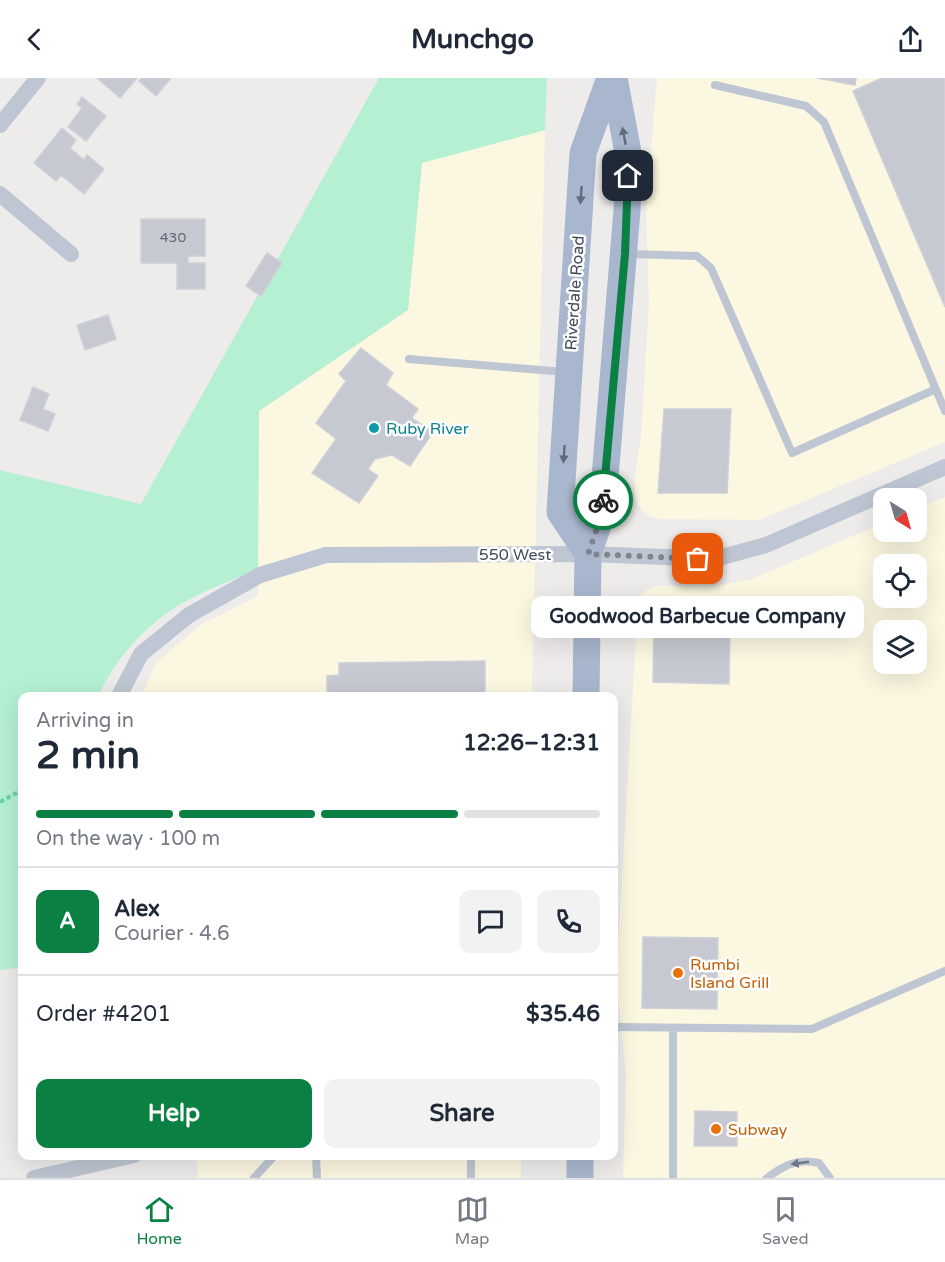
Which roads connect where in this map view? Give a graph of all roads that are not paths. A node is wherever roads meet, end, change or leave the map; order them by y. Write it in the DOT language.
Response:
graph roads {
  1 [pos="39,78"];
  2 [pos="612,78"];
  3 [pos="715,86"];
  4 [pos="0,125"];
  5 [pos="0,194"];
  6 [pos="71,254"];
  7 [pos="625,254"];
  8 [pos="409,360"];
  9 [pos="569,372"];
  10 [pos="936,389"];
  11 [pos="945,411"];
  12 [pos="945,467"];
  13 [pos="588,554"];
  14 [pos="120,692"];
  15 [pos="586,692"];
  16 [pos="945,971"];
  17 [pos="618,1027"];
  18 [pos="673,1028"];
  19 [pos="112,1160"];
  20 [pos="270,1160"];
  21 [pos="316,1160"];
  22 [pos="471,1160"];
  23 [pos="580,1160"];
  24 [pos="34,1178"];
  25 [pos="254,1178"];
  26 [pos="316,1178"];
  27 [pos="471,1178"];
  28 [pos="580,1178"];
  29 [pos="673,1178"];
  30 [pos="767,1178"];
  31 [pos="830,1178"];
  1 -- 4 [label="street"];
  7 -- 2 [label="main road, Riverdale Road, one-way"];
  2 -- 9 [label="main road, Riverdale Road, one-way"];
  3 -- 10 [label="lane"];
  5 -- 6 [label="street"];
  7 -- 10 [label="lane"];
  7 -- 13 [label="main road, Riverdale Road"];
  8 -- 9 [label="lane"];
  9 -- 13 [label="main road, Riverdale Road, one-way"];
  10 -- 11 [label="lane"];
  12 -- 13 [label="street, 550 West"];
  13 -- 14 [label="street, 550 West"];
  13 -- 15 [label="main road, Riverdale Road"];
  16 -- 18 [label="lane"];
  17 -- 18 [label="lane"];
  18 -- 29 [label="lane"];
  19 -- 24 [label="street"];
  20 -- 25 [label="lane"];
  21 -- 26 [label="lane"];
  22 -- 27 [label="lane"];
  23 -- 28 [label="main road"];
  31 -- 30 [label="lane, one-way"];
}
